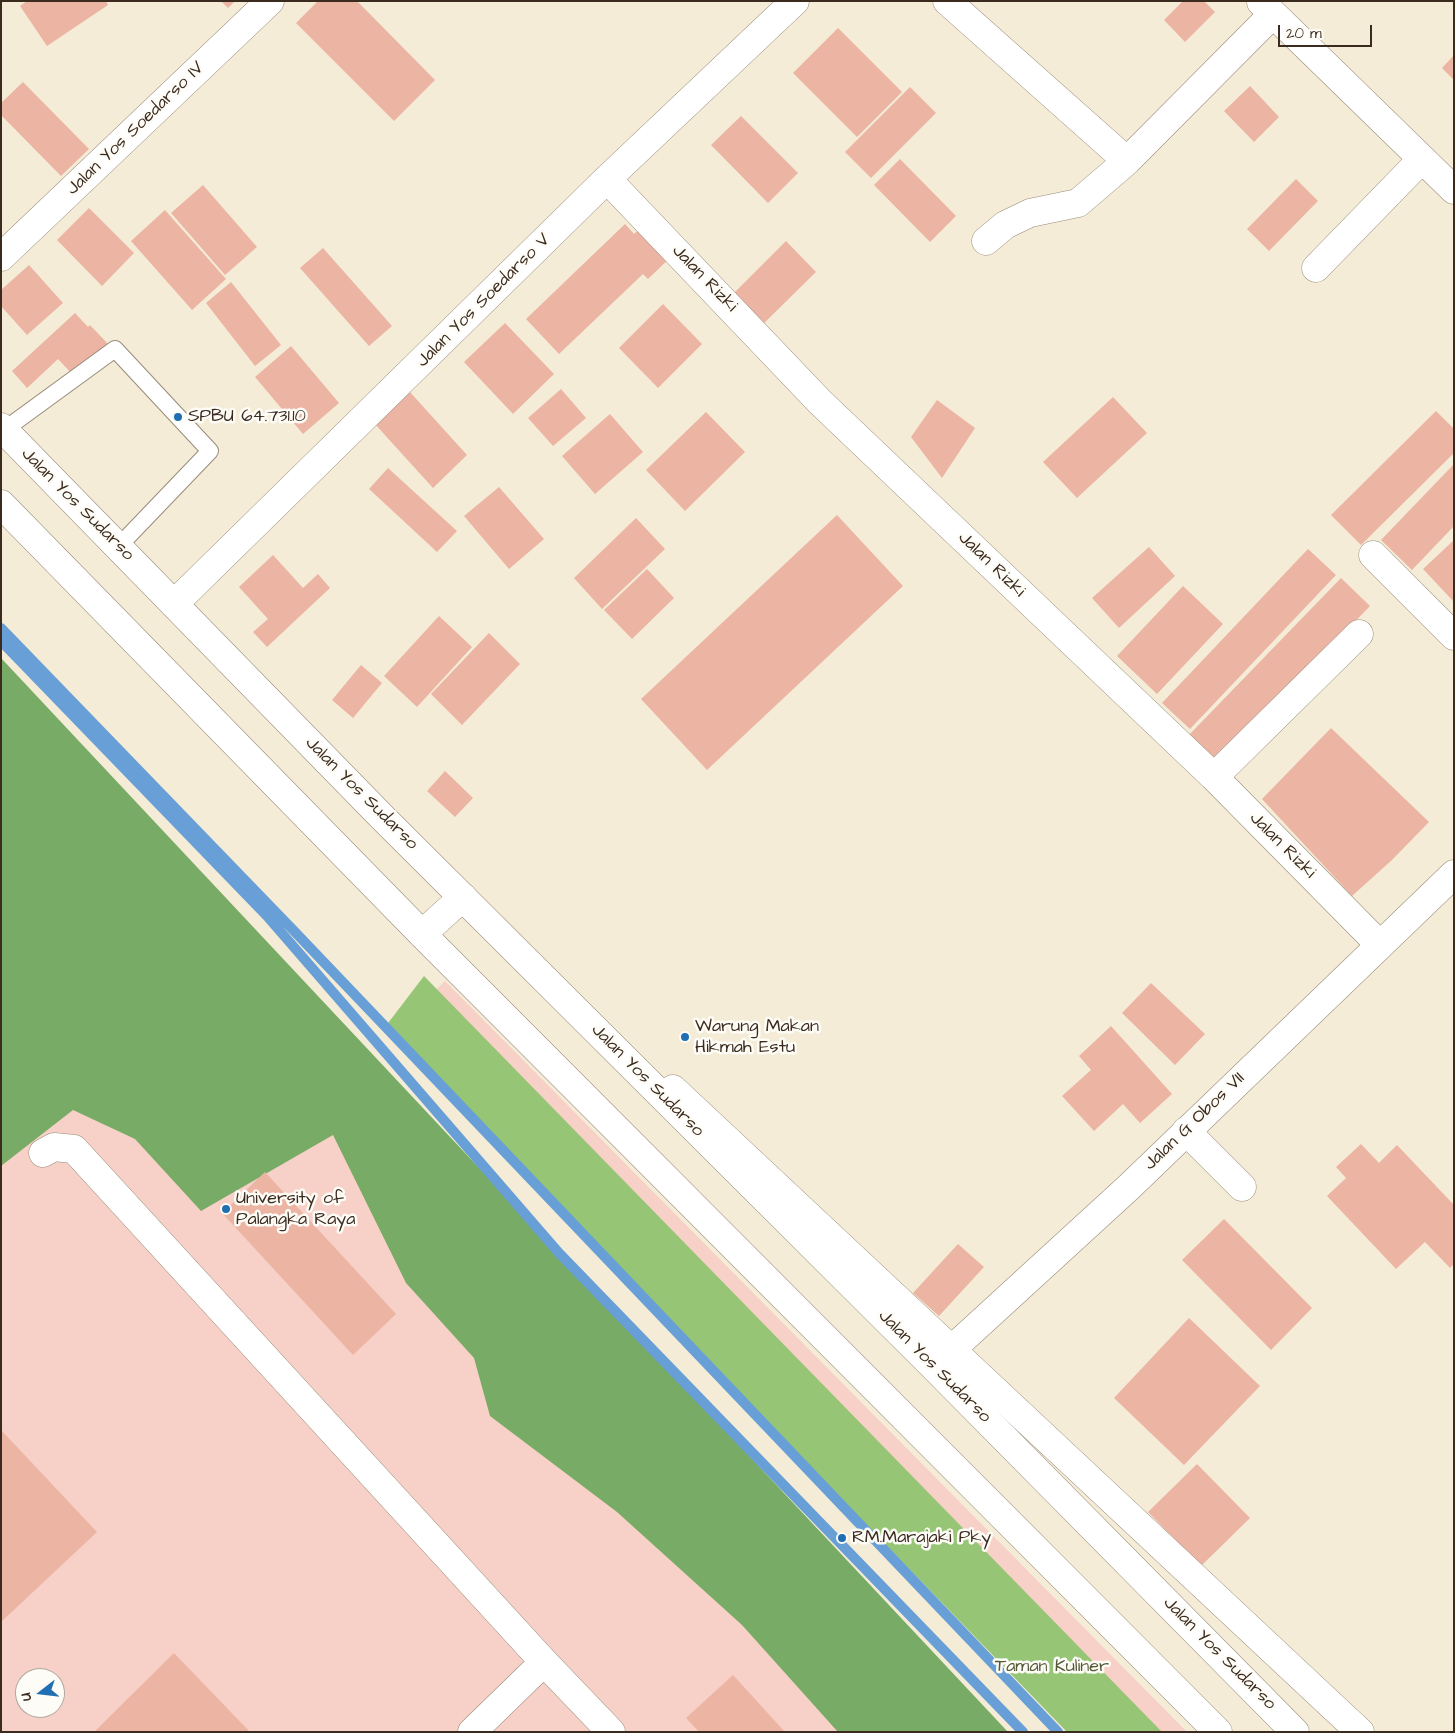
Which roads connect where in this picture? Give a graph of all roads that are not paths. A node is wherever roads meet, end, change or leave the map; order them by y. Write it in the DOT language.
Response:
graph roads {
  1 [pos="270,1"];
  2 [pos="795,1"];
  3 [pos="947,1"];
  4 [pos="1266,8"];
  5 [pos="1422,159"];
  6 [pos="1128,161"];
  7 [pos="607,179"];
  8 [pos="1454,190"];
  9 [pos="986,241"];
  10 [pos="1,257"];
  11 [pos="1316,268"];
  12 [pos="3,429"];
  13 [pos="1,504"];
  14 [pos="118,547"];
  15 [pos="1373,555"];
  16 [pos="174,604"];
  17 [pos="1359,634"];
  18 [pos="1454,636"];
  19 [pos="1214,777"];
  20 [pos="381,816"];
  21 [pos="1454,874"];
  22 [pos="463,897"];
  23 [pos="422,934"];
  24 [pos="1380,945"];
  25 [pos="1186,1131"];
  26 [pos="43,1153"];
  27 [pos="1242,1187"];
  28 [pos="933,1366"];
  29 [pos="544,1662"];
  30 [pos="472,1732"];
  31 [pos="611,1732"];
  32 [pos="1218,1732"];
  33 [pos="1295,1732"];
  34 [pos="1360,1732"];
  1 -- 10 [label="street, Jalan Yos Soedarso IV"];
  2 -- 7 [label="street, Jalan Yos Soedarso V"];
  3 -- 6 [label="street"];
  4 -- 5 [label="street"];
  4 -- 6 [label="street"];
  5 -- 8 [label="street"];
  5 -- 11 [label="street"];
  6 -- 9 [label="street"];
  7 -- 16 [label="street, Jalan Yos Soedarso V"];
  7 -- 19 [label="street, Jalan Rizki"];
  12 -- 14 [label="street, Jalan Yos Sudarso"];
  12 -- 14 [label="lane"];
  13 -- 23 [label="street"];
  14 -- 16 [label="street, Jalan Yos Sudarso"];
  15 -- 18 [label="street"];
  16 -- 20 [label="street, Jalan Yos Sudarso"];
  17 -- 19 [label="street"];
  19 -- 24 [label="street, Jalan Rizki"];
  20 -- 22 [label="street, Jalan Yos Sudarso"];
  20 -- 34 [label="street"];
  21 -- 24 [label="street, Jalan G Obos VII"];
  22 -- 23 [label="street"];
  22 -- 28 [label="street, Jalan Yos Sudarso"];
  23 -- 32 [label="street"];
  24 -- 25 [label="street, Jalan G Obos VII"];
  25 -- 27 [label="street"];
  25 -- 28 [label="street, Jalan G Obos VII"];
  26 -- 29 [label="street"];
  28 -- 33 [label="street, Jalan Yos Sudarso"];
  29 -- 30 [label="street"];
  29 -- 31 [label="street"];
}
